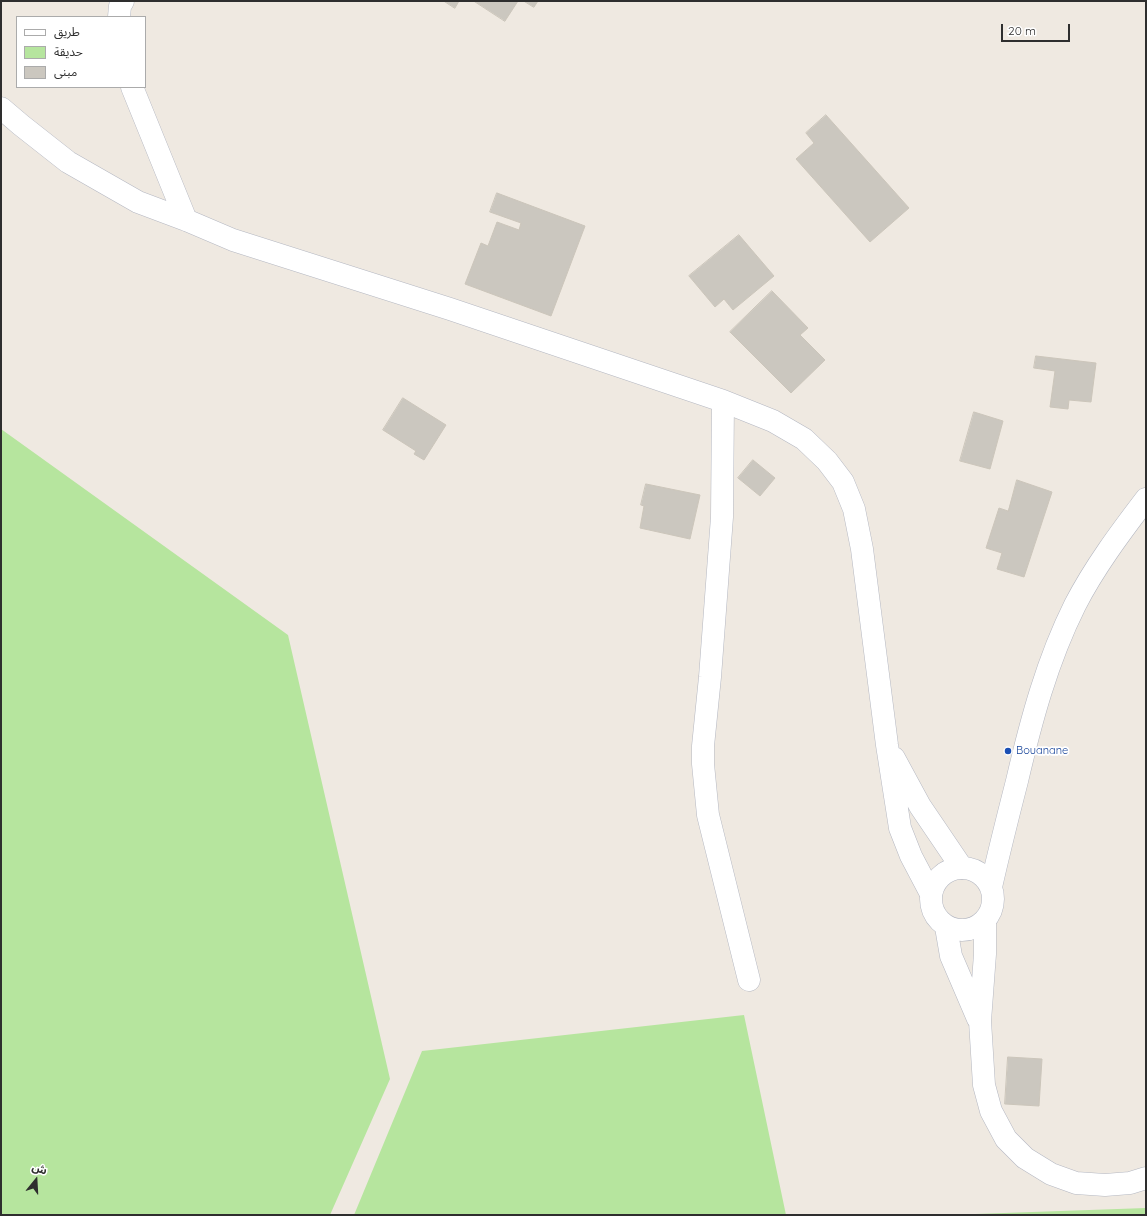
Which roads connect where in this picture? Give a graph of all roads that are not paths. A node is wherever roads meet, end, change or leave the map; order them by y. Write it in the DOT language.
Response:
graph roads {
  1 [pos="123,1"];
  2 [pos="119,16"];
  3 [pos="132,88"];
  4 [pos="1,108"];
  5 [pos="186,220"];
  6 [pos="723,401"];
  7 [pos="1146,499"];
  8 [pos="886,745"];
  9 [pos="1002,839"];
  10 [pos="967,869"];
  11 [pos="991,887"];
  12 [pos="931,894"];
  13 [pos="985,922"];
  14 [pos="946,927"];
  15 [pos="749,980"];
  16 [pos="980,1022"];
  17 [pos="1146,1178"];
  1 -- 2 [label="street"];
  3 -- 5 [label="street"];
  4 -- 5 [label="street"];
  5 -- 6 [label="street"];
  6 -- 8 [label="street"];
  6 -- 15 [label="street"];
  7 -- 9 [label="street"];
  8 -- 10 [label="street"];
  8 -- 12 [label="street"];
  9 -- 10 [label="street"];
  9 -- 11 [label="street"];
  10 -- 11 [label="street"];
  10 -- 12 [label="street"];
  11 -- 13 [label="street"];
  12 -- 14 [label="street"];
  13 -- 14 [label="street"];
  13 -- 16 [label="street"];
  14 -- 16 [label="street"];
  16 -- 17 [label="street"];
}
